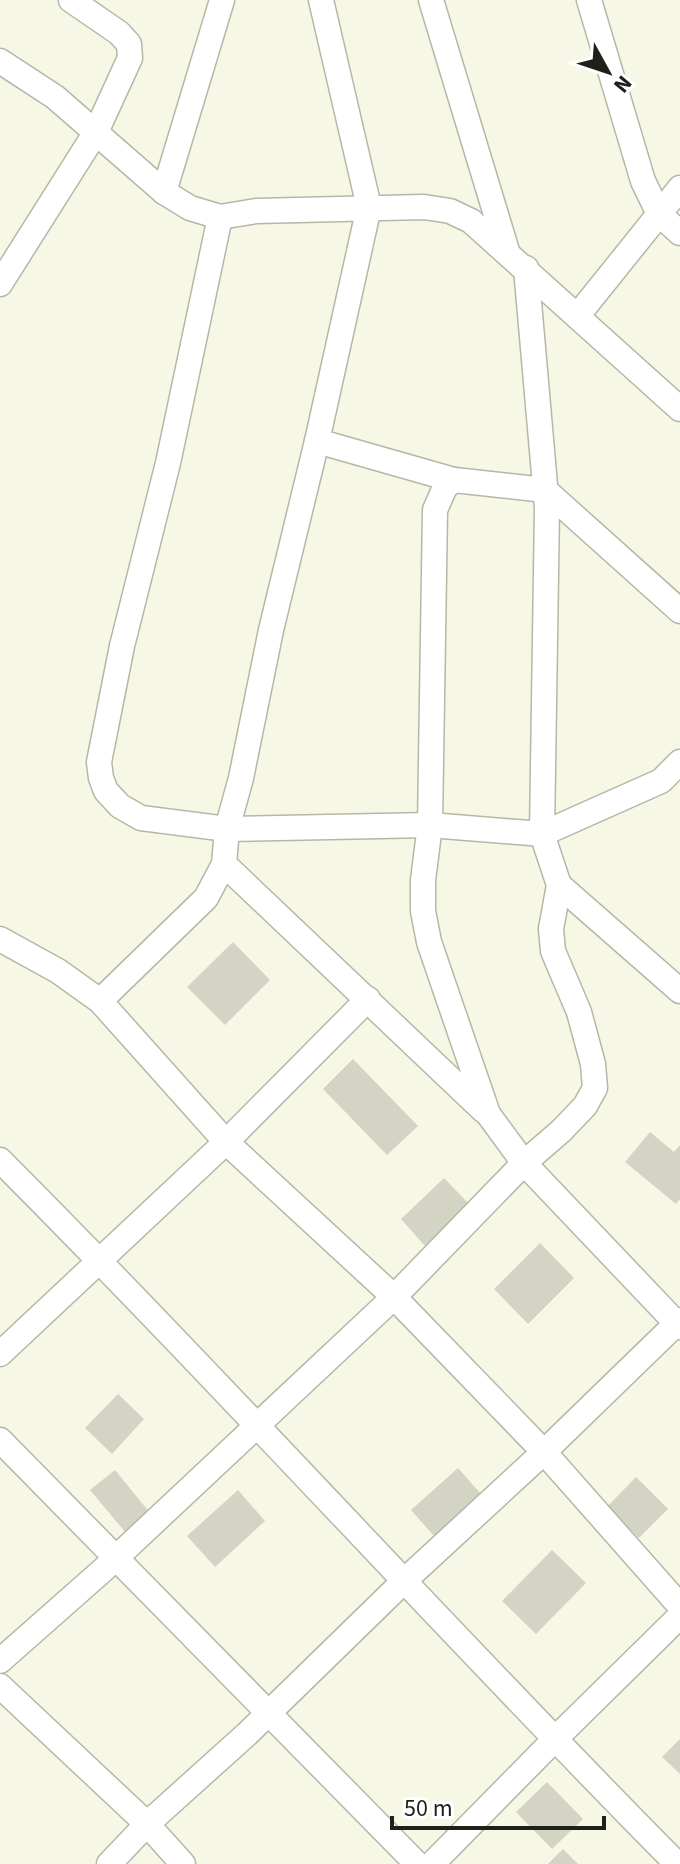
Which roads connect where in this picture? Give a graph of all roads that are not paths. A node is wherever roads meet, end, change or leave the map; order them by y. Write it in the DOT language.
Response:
graph roads {
  1 [pos="71,0"];
  2 [pos="222,0"];
  3 [pos="321,0"];
  4 [pos="431,0"];
  5 [pos="589,0"];
  6 [pos="0,61"];
  7 [pos="104,139"];
  8 [pos="680,188"];
  9 [pos="164,192"];
  10 [pos="369,207"];
  11 [pos="659,214"];
  12 [pos="220,217"];
  13 [pos="680,233"];
  14 [pos="507,251"];
  15 [pos="526,268"];
  16 [pos="0,284"];
  17 [pos="578,315"];
  18 [pos="680,409"];
  19 [pos="317,441"];
  20 [pos="454,480"];
  21 [pos="545,490"];
  22 [pos="680,611"];
  23 [pos="680,762"];
  24 [pos="670,788"];
  25 [pos="430,825"];
  26 [pos="227,829"];
  27 [pos="542,834"];
  28 [pos="224,864"];
  29 [pos="559,885"];
  30 [pos="0,939"];
  31 [pos="680,991"];
  32 [pos="368,999"];
  33 [pos="100,1001"];
  34 [pos="488,1114"];
  35 [pos="226,1142"];
  36 [pos="0,1160"];
  37 [pos="524,1163"];
  38 [pos="100,1261"];
  39 [pos="394,1297"];
  40 [pos="679,1324"];
  41 [pos="0,1354"];
  42 [pos="257,1425"];
  43 [pos="0,1440"];
  44 [pos="544,1452"];
  45 [pos="117,1556"];
  46 [pos="403,1582"];
  47 [pos="680,1606"];
  48 [pos="680,1616"];
  49 [pos="0,1661"];
  50 [pos="0,1686"];
  51 [pos="269,1713"];
  52 [pos="554,1740"];
  53 [pos="147,1824"];
  54 [pos="109,1864"];
  55 [pos="183,1864"];
  56 [pos="417,1864"];
  57 [pos="432,1864"];
  58 [pos="677,1864"];
  1 -- 7 [label="street"];
  2 -- 9 [label="street"];
  3 -- 10 [label="street"];
  4 -- 14 [label="street"];
  5 -- 11 [label="street"];
  6 -- 7 [label="street"];
  7 -- 9 [label="street"];
  7 -- 16 [label="street"];
  8 -- 11 [label="street"];
  9 -- 12 [label="street"];
  10 -- 12 [label="street"];
  10 -- 14 [label="street"];
  10 -- 19 [label="street"];
  11 -- 13 [label="street"];
  11 -- 17 [label="street"];
  12 -- 26 [label="street"];
  14 -- 15 [label="street"];
  15 -- 17 [label="street"];
  15 -- 21 [label="street"];
  17 -- 18 [label="street"];
  19 -- 20 [label="street"];
  19 -- 26 [label="street"];
  20 -- 21 [label="street"];
  20 -- 25 [label="street"];
  21 -- 22 [label="street"];
  21 -- 27 [label="street"];
  23 -- 24 [label="street"];
  24 -- 27 [label="street"];
  25 -- 26 [label="street"];
  25 -- 27 [label="street"];
  25 -- 34 [label="street"];
  26 -- 28 [label="street"];
  27 -- 29 [label="street"];
  28 -- 32 [label="street"];
  28 -- 33 [label="street"];
  29 -- 31 [label="street"];
  29 -- 37 [label="street"];
  30 -- 33 [label="street"];
  32 -- 34 [label="street"];
  32 -- 35 [label="street"];
  33 -- 35 [label="street"];
  34 -- 37 [label="street"];
  35 -- 38 [label="street"];
  35 -- 39 [label="street"];
  36 -- 38 [label="street"];
  37 -- 39 [label="street"];
  37 -- 40 [label="street"];
  38 -- 41 [label="street"];
  38 -- 42 [label="street"];
  39 -- 42 [label="street"];
  39 -- 44 [label="street"];
  40 -- 44 [label="street"];
  42 -- 45 [label="street"];
  42 -- 46 [label="street"];
  43 -- 45 [label="street"];
  44 -- 46 [label="street"];
  44 -- 47 [label="street"];
  45 -- 49 [label="street"];
  45 -- 51 [label="street"];
  46 -- 51 [label="street"];
  46 -- 52 [label="street"];
  48 -- 52 [label="street"];
  50 -- 53 [label="street"];
  51 -- 53 [label="street"];
  51 -- 56 [label="street"];
  52 -- 57 [label="street"];
  52 -- 58 [label="street"];
  53 -- 54 [label="street"];
  53 -- 55 [label="street"];
}
